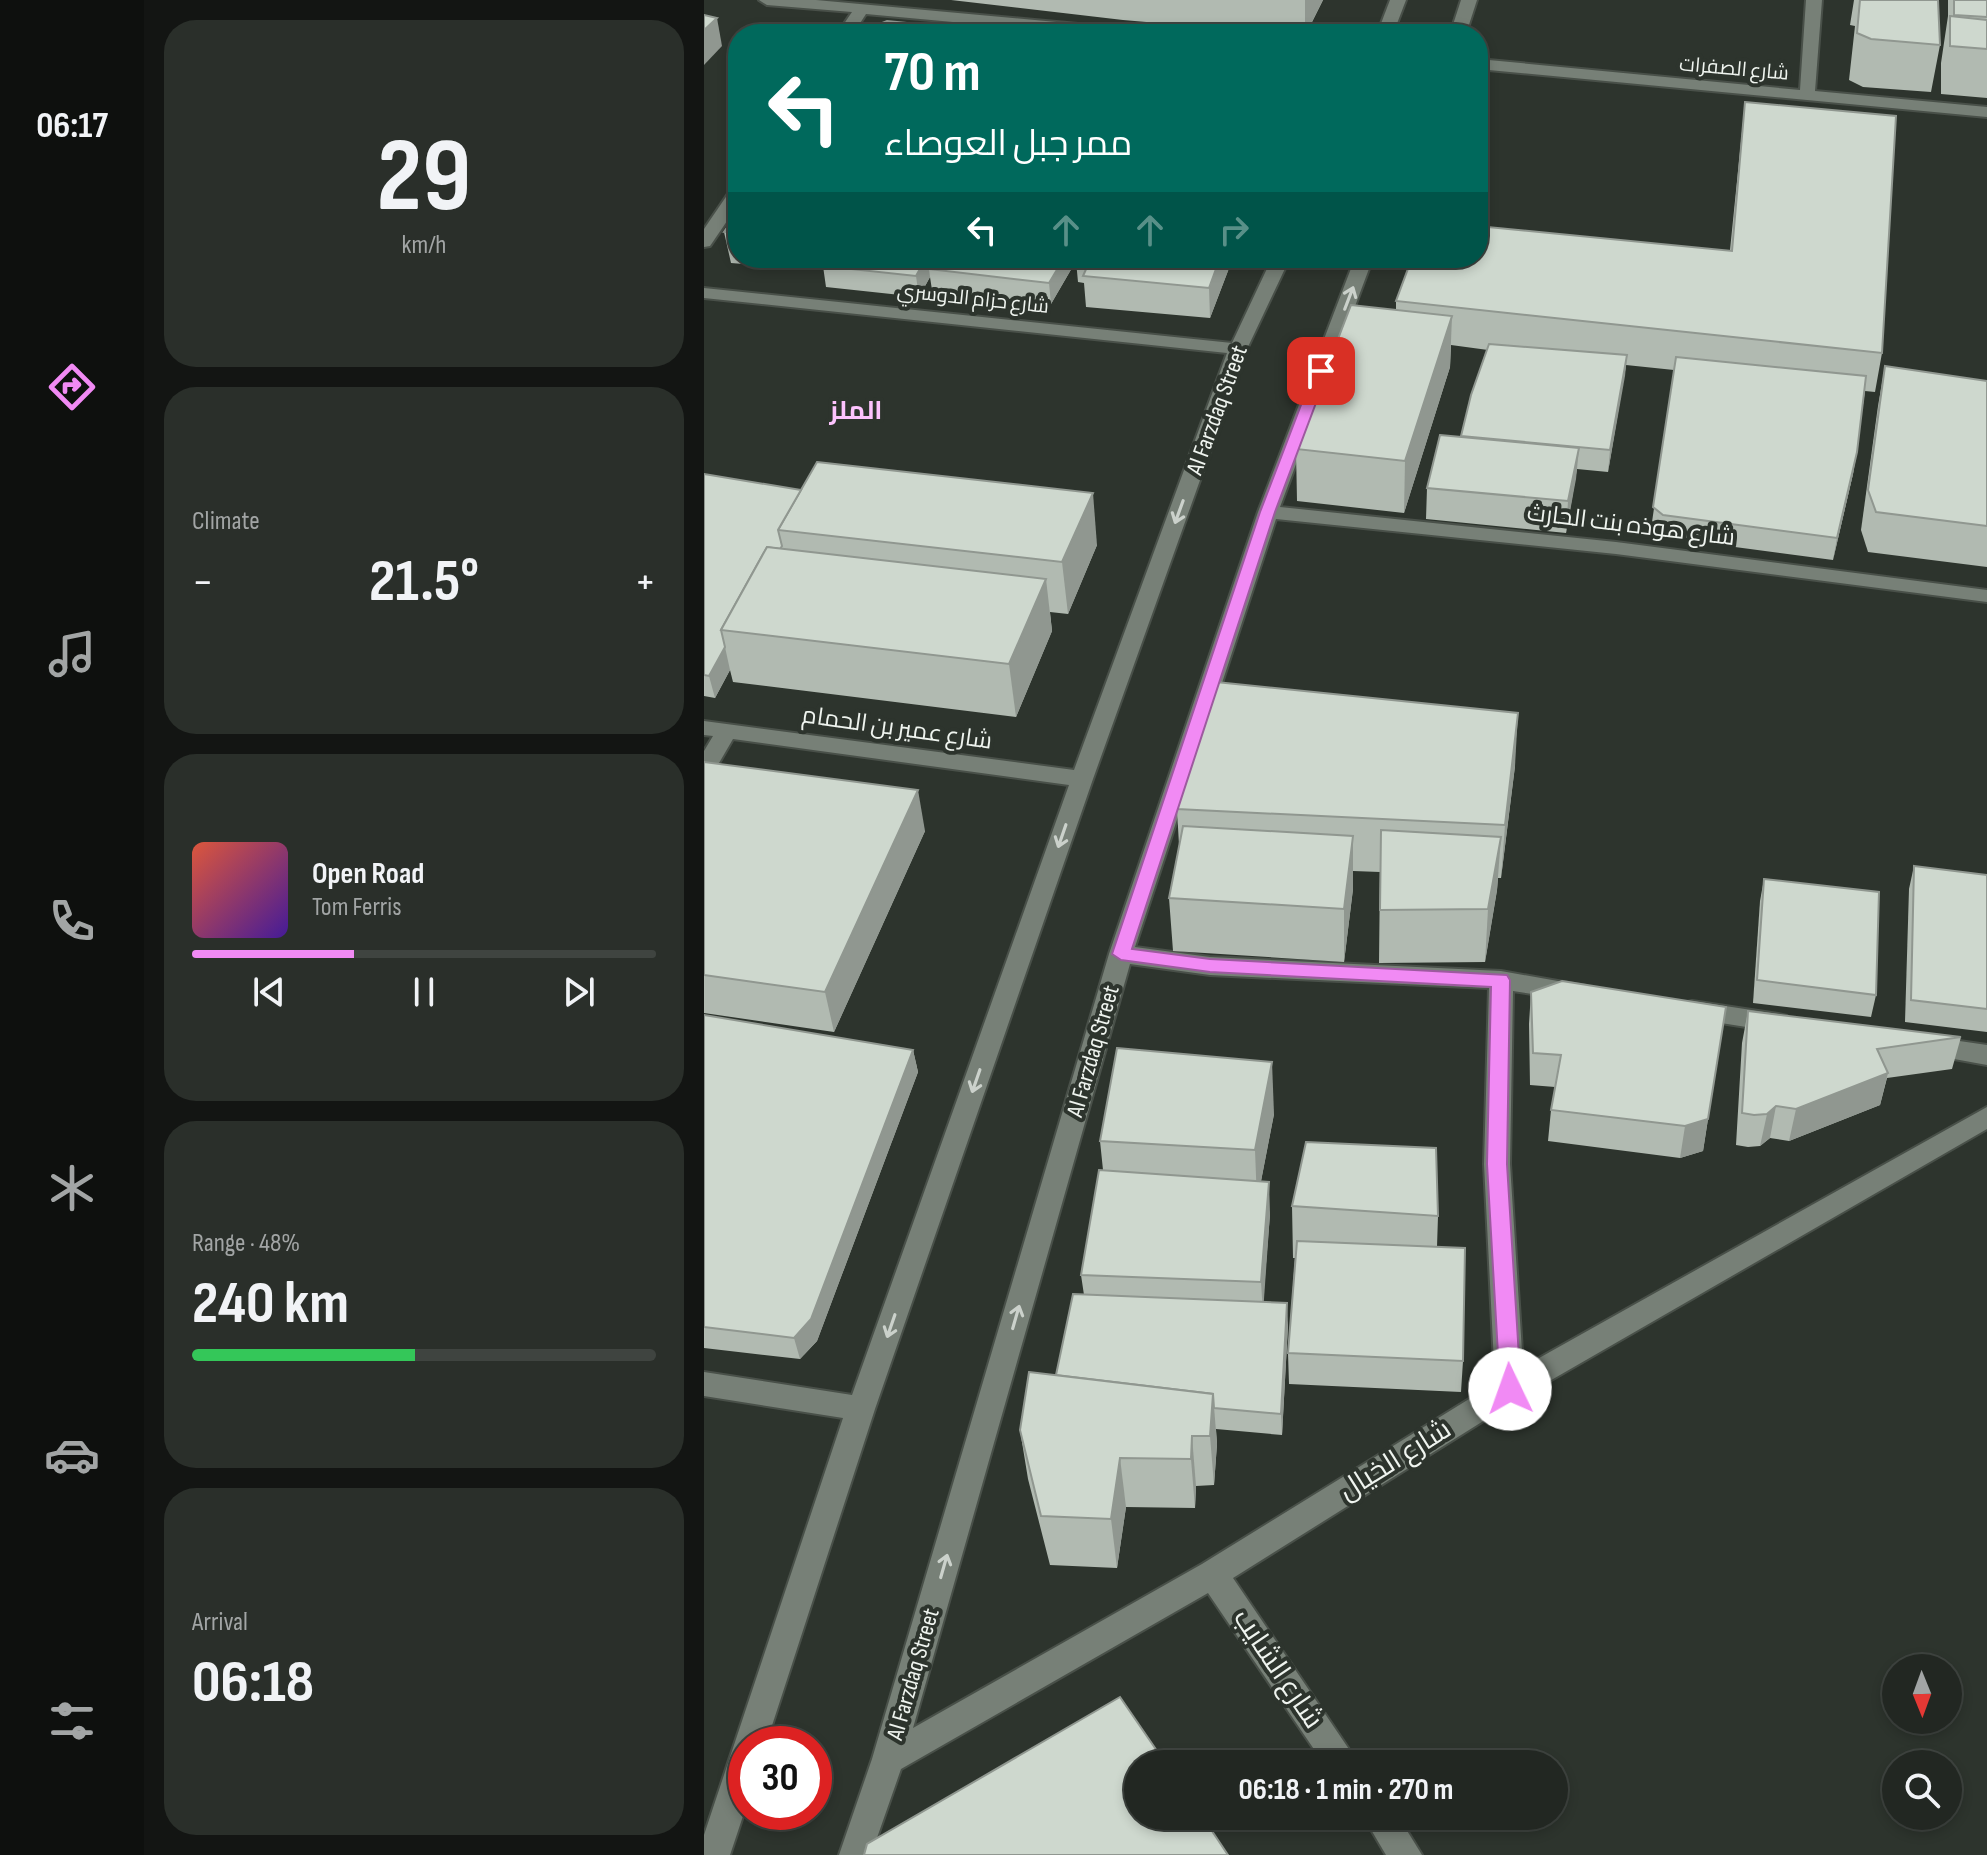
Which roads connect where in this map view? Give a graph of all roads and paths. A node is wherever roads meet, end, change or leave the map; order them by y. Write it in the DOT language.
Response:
graph roads {
  1 [pos="767,0"];
  2 [pos="1398,0"];
  3 [pos="1469,0"];
  4 [pos="1814,0"];
  5 [pos="862,9"];
  6 [pos="852,24"];
  7 [pos="1024,24"];
  8 [pos="1389,24"];
  9 [pos="1461,24"];
  10 [pos="1488,65"];
  11 [pos="1807,96"];
  12 [pos="1987,112"];
  13 [pos="728,207"];
  14 [pos="704,242"];
  15 [pos="1276,268"];
  16 [pos="1360,268"];
  17 [pos="704,293"];
  18 [pos="1238,349"];
  19 [pos="1268,512"];
  20 [pos="1987,596"];
  21 [pos="704,728"];
  22 [pos="727,731"];
  23 [pos="704,770"];
  24 [pos="1082,779"];
  25 [pos="1121,954"];
  26 [pos="1501,980"];
  27 [pos="1595,995"];
  28 [pos="1673,1007"];
  29 [pos="1799,1026"];
  30 [pos="1909,1043"];
  31 [pos="1987,1055"];
  32 [pos="1987,1117"];
  33 [pos="704,1384"];
  34 [pos="1510,1389"];
  35 [pos="861,1409"];
  36 [pos="1213,1574"];
  37 [pos="756,1726"];
  38 [pos="1333,1750"];
  39 [pos="888,1759"];
  40 [pos="728,1812"];
  41 [pos="1389,1830"];
  42 [pos="714,1855"];
  43 [pos="855,1855"];
  44 [pos="1406,1855"];
  1 -- 5 [label="street"];
  2 -- 8 [label="street"];
  3 -- 9 [label="street"];
  4 -- 11 [label="street"];
  5 -- 6 [label="street"];
  5 -- 7 [label="street"];
  10 -- 11 [label="street, شارع الصفرات"];
  11 -- 12 [label="street, شارع الصفرات"];
  13 -- 14 [label="street"];
  15 -- 18 [label="street, Al Farzdaq Street"];
  19 -- 16 [label="street, Al Farzdaq Street, one-way"];
  17 -- 18 [label="street, شارع حزام الدوسري"];
  18 -- 24 [label="street, Al Farzdaq Street, one-way"];
  19 -- 20 [label="street, شارع هوذه بنت الحارث"];
  19 -- 25 [label="street, Al Farzdaq Street"];
  21 -- 22 [label="street, شارع عمير بن الحمام"];
  22 -- 23 [label="street"];
  22 -- 24 [label="street, شارع عمير بن الحمام"];
  24 -- 35 [label="street, Al Farzdaq Street, one-way"];
  25 -- 26 [label="street"];
  39 -- 25 [label="street, Al Farzdaq Street, one-way"];
  26 -- 27 [label="street"];
  26 -- 34 [label="street"];
  28 -- 29 [label="street"];
  30 -- 31 [label="street"];
  32 -- 34 [label="street, شارع الخيال"];
  33 -- 35 [label="street"];
  34 -- 36 [label="street, شارع الخيال"];
  35 -- 37 [label="street, Al Farzdaq Street"];
  36 -- 38 [label="street, شارع الشايب"];
  36 -- 39 [label="street, شارع الخيال"];
  39 -- 43 [label="street, Al Farzdaq Street"];
  40 -- 42 [label="street"];
  41 -- 44 [label="street"];
}
